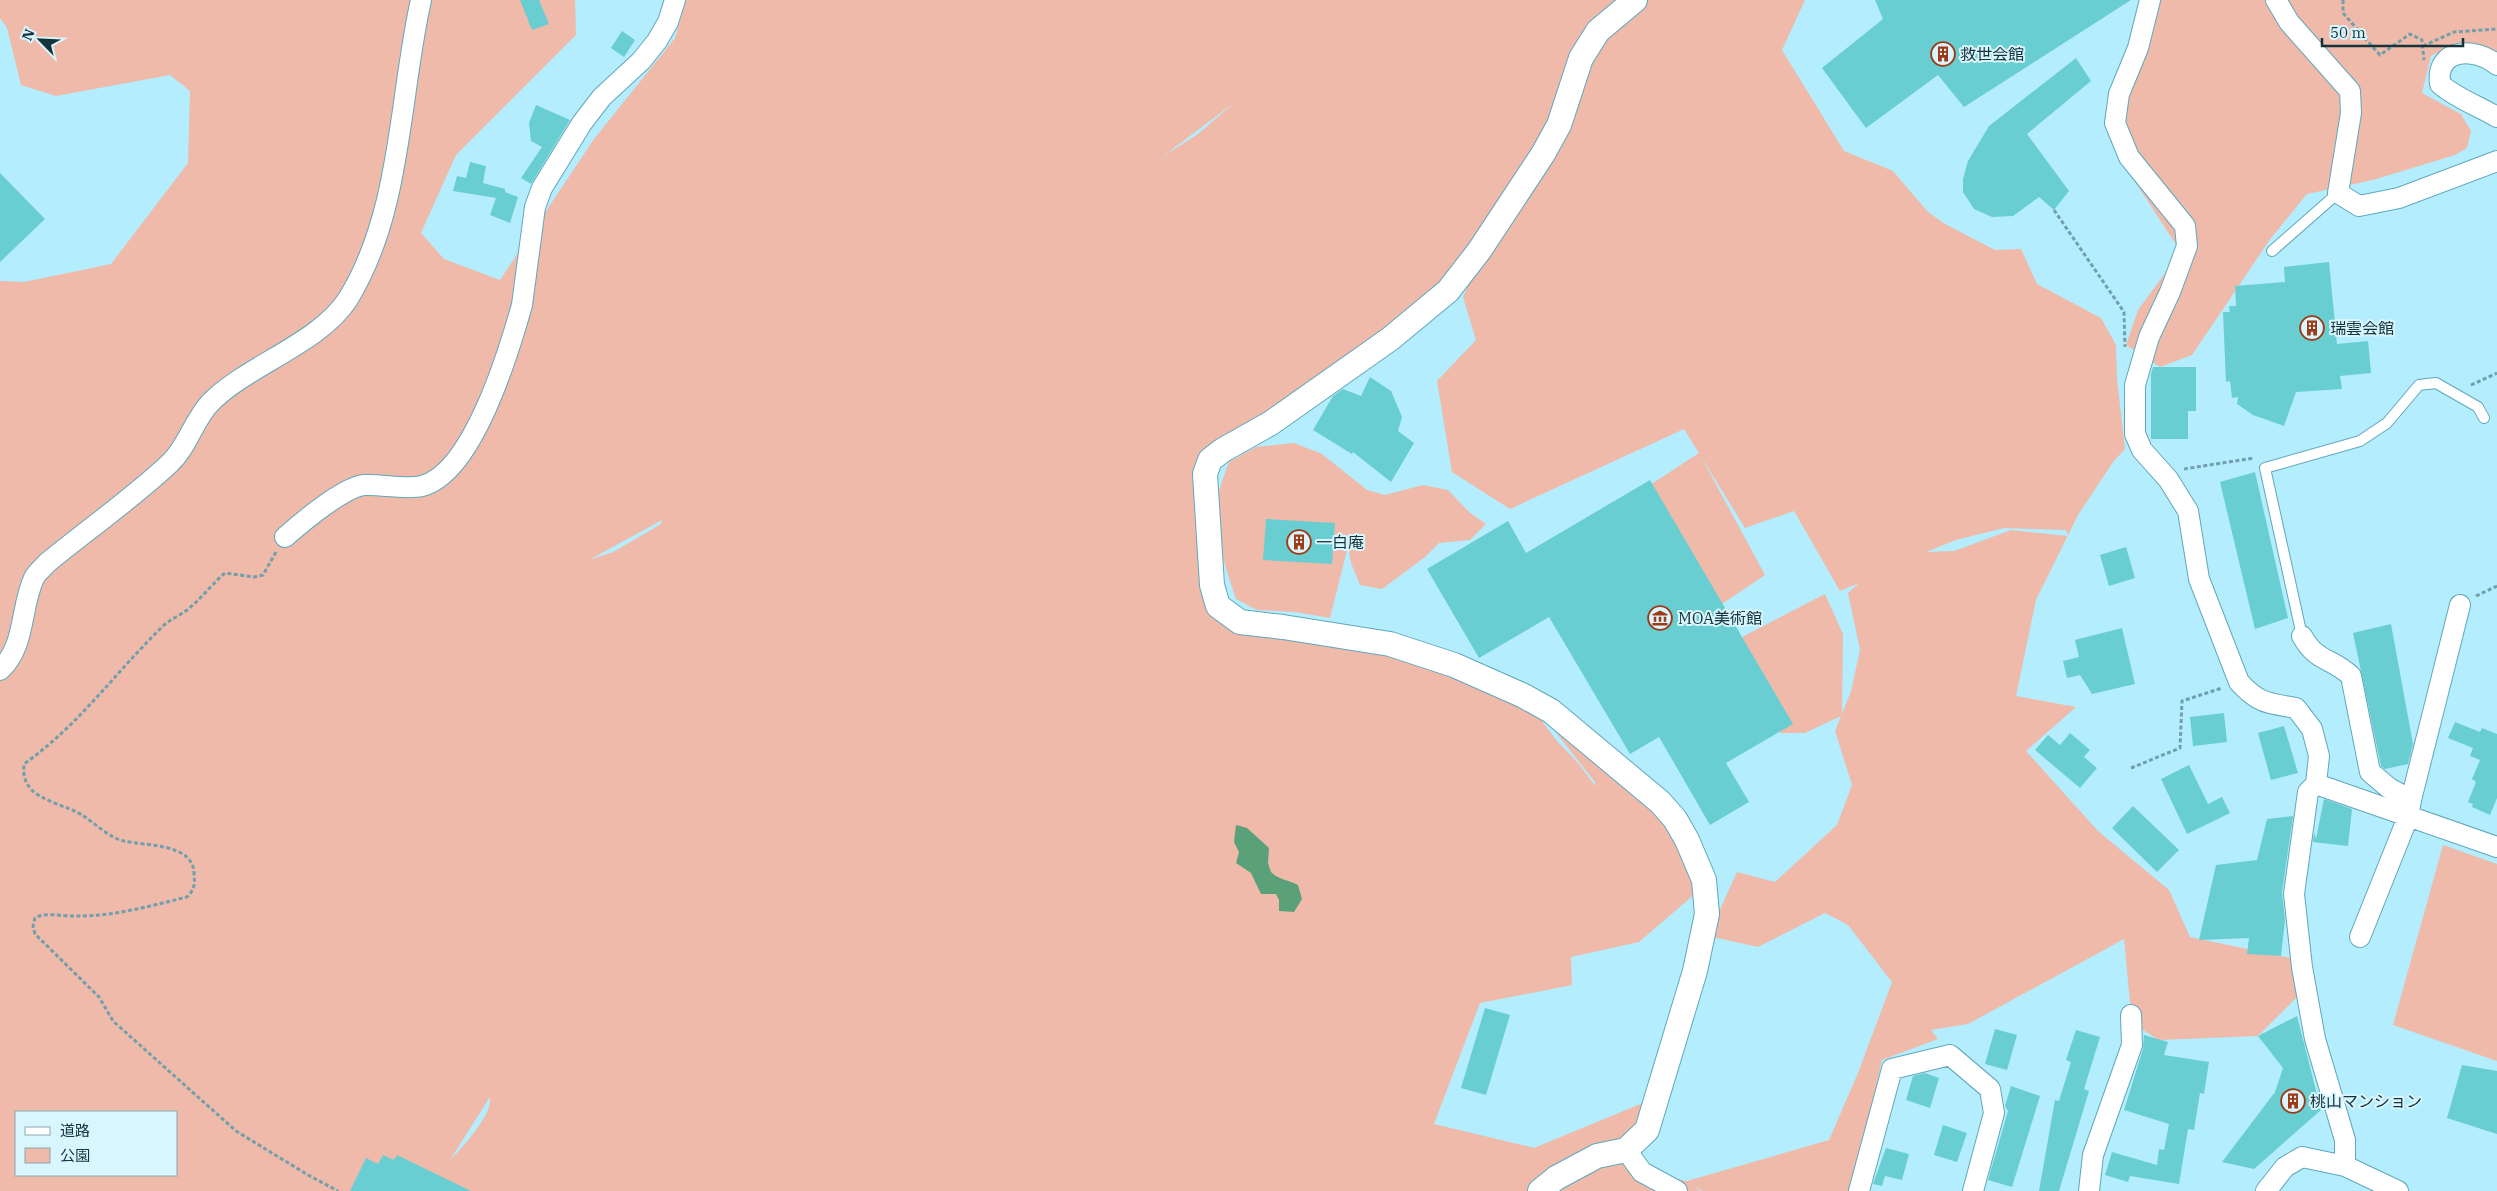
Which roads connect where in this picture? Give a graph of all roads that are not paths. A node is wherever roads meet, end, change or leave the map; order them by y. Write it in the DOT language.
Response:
graph roads {
  1 [pos="421,0"];
  2 [pos="675,0"];
  3 [pos="1635,0"];
  4 [pos="2150,0"];
  5 [pos="2276,0"];
  6 [pos="2497,65"];
  7 [pos="2497,117"];
  8 [pos="2494,159"];
  9 [pos="2338,193"];
  10 [pos="2272,251"];
  11 [pos="2484,418"];
  12 [pos="285,537"];
  13 [pos="2460,605"];
  14 [pos="2302,636"];
  15 [pos="0,670"];
  16 [pos="2316,784"];
  17 [pos="2409,808"];
  18 [pos="2497,848"];
  19 [pos="2360,937"];
  20 [pos="2131,1015"];
  21 [pos="1626,1150"];
  22 [pos="2345,1166"];
  23 [pos="1540,1191"];
  24 [pos="1677,1191"];
  25 [pos="1860,1191"];
  26 [pos="1973,1191"];
  27 [pos="2089,1191"];
  28 [pos="2266,1191"];
  29 [pos="2398,1191"];
  1 -- 15 [label="street"];
  2 -- 12 [label="street"];
  3 -- 21 [label="street"];
  4 -- 16 [label="street"];
  5 -- 9 [label="street"];
  6 -- 7 [label="street"];
  8 -- 9 [label="street"];
  9 -- 10 [label="lane"];
  11 -- 14 [label="lane"];
  13 -- 17 [label="street"];
  14 -- 17 [label="street"];
  16 -- 17 [label="street"];
  16 -- 22 [label="street"];
  17 -- 18 [label="street"];
  17 -- 19 [label="street"];
  20 -- 27 [label="street"];
  21 -- 23 [label="street"];
  21 -- 24 [label="street"];
  22 -- 28 [label="street"];
  22 -- 29 [label="street"];
  25 -- 26 [label="street"];
}
